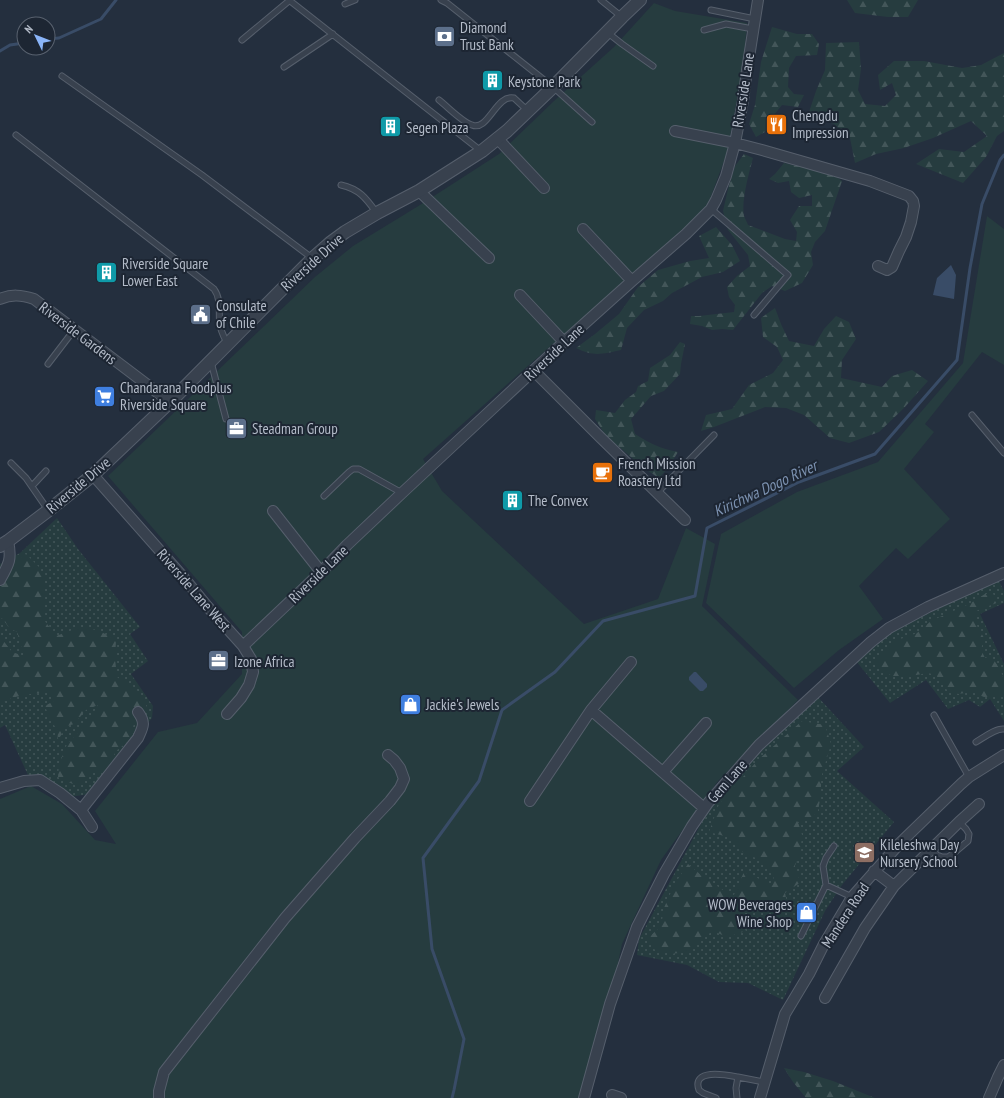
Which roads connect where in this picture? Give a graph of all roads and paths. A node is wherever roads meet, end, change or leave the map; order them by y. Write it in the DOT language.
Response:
graph roads {
  1 [pos="290,0"];
  2 [pos="355,0"];
  3 [pos="441,0"];
  4 [pos="601,0"];
  5 [pos="640,0"];
  6 [pos="758,0"];
  7 [pos="345,4"];
  8 [pos="711,10"];
  9 [pos="622,17"];
  10 [pos="754,24"];
  11 [pos="704,30"];
  12 [pos="607,32"];
  13 [pos="333,34"];
  14 [pos="242,40"];
  15 [pos="653,66"];
  16 [pos="284,67"];
  17 [pos="62,76"];
  18 [pos="553,87"];
  19 [pos="439,100"];
  20 [pos="528,111"];
  21 [pos="592,122"];
  22 [pos="675,131"];
  23 [pos="16,135"];
  24 [pos="497,138"];
  25 [pos="734,142"];
  26 [pos="482,151"];
  27 [pos="341,184"];
  28 [pos="544,188"];
  29 [pos="419,191"];
  30 [pos="711,208"];
  31 [pos="377,213"];
  32 [pos="583,229"];
  33 [pos="313,258"];
  34 [pos="489,258"];
  35 [pos="878,266"];
  36 [pos="632,281"];
  37 [pos="520,295"];
  38 [pos="0,300"];
  39 [pos="754,315"];
  40 [pos="74,330"];
  41 [pos="564,342"];
  42 [pos="228,344"];
  43 [pos="211,361"];
  44 [pos="48,364"];
  45 [pos="534,371"];
  46 [pos="170,402"];
  47 [pos="972,415"];
  48 [pos="226,419"];
  49 [pos="714,435"];
  50 [pos="1004,453"];
  51 [pos="11,464"];
  52 [pos="46,471"];
  53 [pos="93,475"];
  54 [pos="32,486"];
  55 [pos="402,493"];
  56 [pos="657,493"];
  57 [pos="324,496"];
  58 [pos="49,510"];
  59 [pos="273,511"];
  60 [pos="685,520"];
  61 [pos="4,543"];
  62 [pos="321,572"];
  63 [pos="1004,573"];
  64 [pos="0,580"];
  65 [pos="243,646"];
  66 [pos="631,662"];
  67 [pos="591,710"];
  68 [pos="138,712"];
  69 [pos="226,714"];
  70 [pos="934,715"];
  71 [pos="706,723"];
  72 [pos="1004,729"];
  73 [pos="976,742"];
  74 [pos="388,755"];
  75 [pos="1004,755"];
  76 [pos="663,772"];
  77 [pos="969,777"];
  78 [pos="0,788"];
  79 [pos="530,801"];
  80 [pos="979,804"];
  81 [pos="704,808"];
  82 [pos="81,810"];
  83 [pos="959,822"];
  84 [pos="92,826"];
  85 [pos="834,846"];
  86 [pos="931,849"];
  87 [pos="874,871"];
  88 [pos="826,885"];
  89 [pos="894,886"];
  90 [pos="852,897"];
  91 [pos="801,936"];
  92 [pos="825,998"];
  93 [pos="1004,1065"];
  94 [pos="738,1077"];
  95 [pos="764,1082"];
  96 [pos="159,1098"];
  97 [pos="584,1098"];
  98 [pos="716,1098"];
  99 [pos="737,1098"];
  100 [pos="760,1098"];
  101 [pos="990,1098"];
  1 -- 13 [label="lane"];
  1 -- 14 [label="lane"];
  2 -- 7 [label="lane"];
  3 -- 18 [label="lane"];
  4 -- 9 [label="lane"];
  5 -- 9 [label="street, Riverside Drive"];
  6 -- 10 [label="street, Riverside Lane"];
  8 -- 10 [label="lane"];
  9 -- 12 [label="street, Riverside Drive"];
  10 -- 11 [label="lane"];
  10 -- 25 [label="street, Riverside Lane"];
  12 -- 15 [label="lane"];
  12 -- 18 [label="street, Riverside Drive"];
  13 -- 16 [label="lane"];
  13 -- 26 [label="lane"];
  17 -- 33 [label="lane"];
  18 -- 20 [label="street, Riverside Drive"];
  18 -- 21 [label="lane"];
  19 -- 20 [label="lane"];
  20 -- 24 [label="street, Riverside Drive"];
  22 -- 25 [label="street"];
  23 -- 42 [label="lane"];
  24 -- 26 [label="street, Riverside Drive"];
  24 -- 28 [label="street"];
  25 -- 30 [label="street, Riverside Lane"];
  25 -- 35 [label="street"];
  26 -- 29 [label="street, Riverside Drive"];
  27 -- 31 [label="lane"];
  29 -- 31 [label="street, Riverside Drive"];
  29 -- 34 [label="street"];
  30 -- 36 [label="street, Riverside Lane"];
  30 -- 39 [label="lane"];
  31 -- 33 [label="street, Riverside Drive"];
  32 -- 36 [label="street"];
  33 -- 42 [label="street, Riverside Drive"];
  36 -- 41 [label="street, Riverside Lane"];
  37 -- 41 [label="street"];
  38 -- 40 [label="street, Riverside Gardens"];
  40 -- 44 [label="lane"];
  40 -- 46 [label="street, Riverside Gardens"];
  41 -- 45 [label="street, Riverside Lane"];
  42 -- 43 [label="street, Riverside Drive"];
  43 -- 46 [label="street, Riverside Drive"];
  43 -- 48 [label="lane"];
  45 -- 55 [label="street, Riverside Lane"];
  45 -- 56 [label="street"];
  46 -- 53 [label="street, Riverside Drive"];
  47 -- 50 [label="lane"];
  49 -- 56 [label="lane"];
  51 -- 54 [label="lane"];
  52 -- 54 [label="lane"];
  53 -- 58 [label="street, Riverside Drive"];
  53 -- 65 [label="street, Riverside Lane West"];
  54 -- 58 [label="lane"];
  55 -- 57 [label="lane"];
  55 -- 62 [label="street, Riverside Lane"];
  56 -- 60 [label="street"];
  58 -- 61 [label="street, Riverside Drive"];
  59 -- 62 [label="street"];
  61 -- 64 [label="street"];
  62 -- 65 [label="street, Riverside Lane"];
  63 -- 81 [label="street, Gem Lane"];
  65 -- 69 [label="street, Riverside Lane West"];
  66 -- 67 [label="street"];
  67 -- 76 [label="street"];
  67 -- 79 [label="street"];
  68 -- 82 [label="street"];
  70 -- 77 [label="lane"];
  71 -- 76 [label="street"];
  72 -- 73 [label="lane"];
  74 -- 96 [label="street"];
  75 -- 77 [label="street, Mandera Road"];
  76 -- 81 [label="street"];
  77 -- 87 [label="street, Mandera Road"];
  78 -- 82 [label="street"];
  80 -- 83 [label="street"];
  81 -- 97 [label="street, Gem Lane"];
  82 -- 84 [label="street"];
  83 -- 86 [label="street"];
  83 -- 86 [label="lane"];
  85 -- 88 [label="lane"];
  86 -- 89 [label="street"];
  87 -- 89 [label="street"];
  87 -- 90 [label="street, Mandera Road"];
  88 -- 90 [label="lane"];
  88 -- 91 [label="lane"];
  89 -- 92 [label="street"];
  90 -- 95 [label="street, Mandera Road"];
  93 -- 101 [label="street"];
  94 -- 95 [label="lane"];
  94 -- 98 [label="lane"];
  94 -- 99 [label="lane"];
  95 -- 100 [label="street, Mandera Road"];
}
